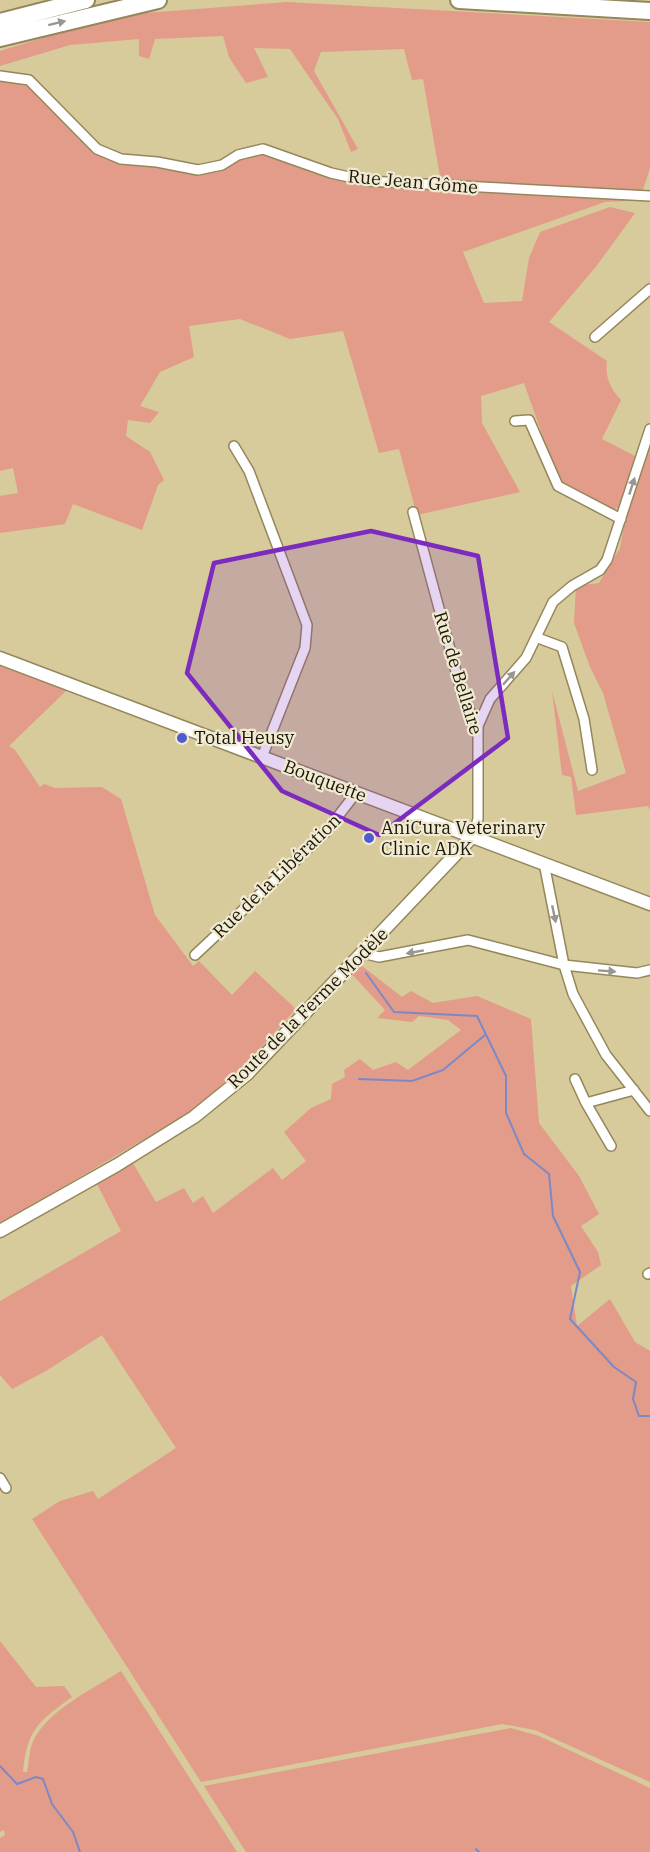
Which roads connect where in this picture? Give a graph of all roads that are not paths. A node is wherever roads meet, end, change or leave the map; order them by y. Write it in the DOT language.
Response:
graph roads {
  1 [pos="87,0"];
  2 [pos="158,0"];
  3 [pos="459,0"];
  4 [pos="650,10"];
  5 [pos="0,20"];
  6 [pos="0,38"];
  7 [pos="0,76"];
  8 [pos="650,196"];
  9 [pos="650,289"];
  10 [pos="595,337"];
  11 [pos="515,421"];
  12 [pos="650,429"];
  13 [pos="234,446"];
  14 [pos="413,512"];
  15 [pos="621,519"];
  16 [pos="537,638"];
  17 [pos="0,658"];
  18 [pos="478,726"];
  19 [pos="262,757"];
  20 [pos="592,770"];
  21 [pos="356,793"];
  22 [pos="473,836"];
  23 [pos="544,863"];
  24 [pos="650,904"];
  25 [pos="362,954"];
  26 [pos="195,955"];
  27 [pos="564,965"];
  28 [pos="650,970"];
  29 [pos="575,1078"];
  30 [pos="634,1090"];
  31 [pos="586,1103"];
  32 [pos="650,1111"];
  33 [pos="611,1146"];
  34 [pos="0,1231"];
  35 [pos="0,1478"];
  36 [pos="6,1488"];
  1 -- 5 [label="highway"];
  6 -- 2 [label="highway, one-way"];
  3 -- 4 [label="highway"];
  7 -- 8 [label="street, Rue Jean Gôme"];
  9 -- 10 [label="street"];
  11 -- 15 [label="street"];
  15 -- 12 [label="street, one-way"];
  13 -- 19 [label="street"];
  14 -- 18 [label="street, Rue de Bellaire"];
  15 -- 16 [label="street"];
  18 -- 16 [label="street, one-way"];
  16 -- 20 [label="street"];
  17 -- 19 [label="main road, Bouquette"];
  18 -- 22 [label="street, Rue de Bellaire"];
  19 -- 21 [label="main road, Bouquette"];
  21 -- 22 [label="main road, Bouquette"];
  21 -- 26 [label="street, Rue de la Libération"];
  22 -- 23 [label="main road, Bouquette"];
  22 -- 25 [label="main road, Route de la Ferme Modèle"];
  23 -- 24 [label="main road, Bouquette"];
  23 -- 27 [label="street, one-way"];
  27 -- 25 [label="street, one-way"];
  25 -- 34 [label="main road, Route de la Ferme Modèle"];
  27 -- 28 [label="street, one-way"];
  27 -- 30 [label="street"];
  29 -- 31 [label="street"];
  30 -- 31 [label="street"];
  30 -- 32 [label="street"];
  31 -- 33 [label="street"];
  35 -- 36 [label="street"];
}
